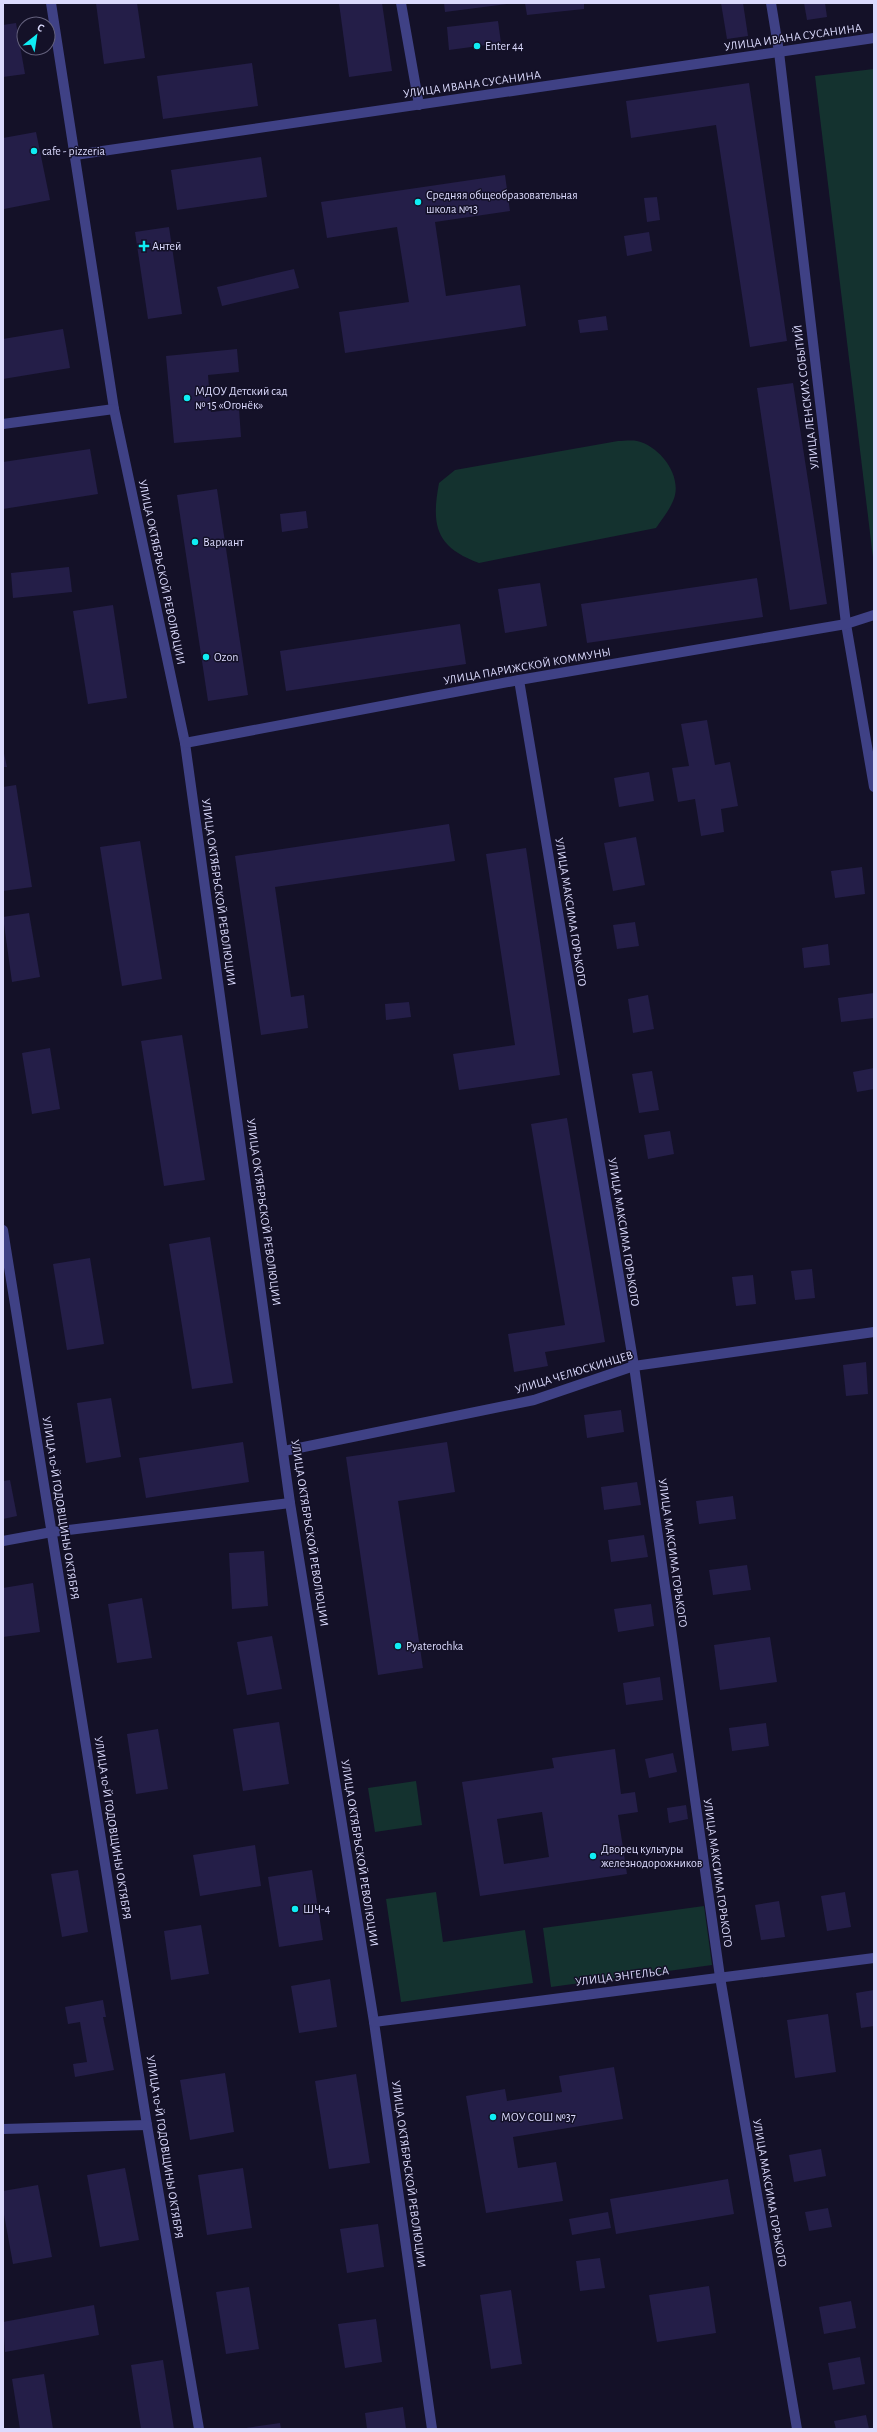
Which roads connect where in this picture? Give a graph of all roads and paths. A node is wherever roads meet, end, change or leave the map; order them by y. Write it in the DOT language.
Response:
graph roads {
  1 [pos="50,3"];
  2 [pos="401,3"];
  3 [pos="771,3"];
  4 [pos="874,38"];
  5 [pos="779,52"];
  6 [pos="419,105"];
  7 [pos="75,155"];
  8 [pos="114,409"];
  9 [pos="3,424"];
  10 [pos="874,615"];
  11 [pos="846,624"];
  12 [pos="519,680"];
  13 [pos="185,743"];
  14 [pos="874,787"];
  15 [pos="3,1230"];
  16 [pos="874,1332"];
  17 [pos="634,1366"];
  18 [pos="284,1451"];
  19 [pos="290,1502"];
  20 [pos="52,1532"];
  21 [pos="3,1541"];
  22 [pos="874,1958"];
  23 [pos="720,1977"];
  24 [pos="374,2022"];
  25 [pos="147,2124"];
  26 [pos="3,2128"];
  27 [pos="199,2429"];
  28 [pos="432,2429"];
  29 [pos="796,2429"];
  1 -- 7 [label="street, УЛИЦА ОКТЯБРЬСКОЙ РЕВОЛЮЦИИ"];
  2 -- 6 [label="street"];
  3 -- 5 [label="street, УЛИЦА ЛЕНСКИХ СОБЫТИЙ"];
  4 -- 5 [label="street, УЛИЦА ИВАНА СУСАНИНА"];
  5 -- 6 [label="street, УЛИЦА ИВАНА СУСАНИНА"];
  5 -- 11 [label="street, УЛИЦА ЛЕНСКИХ СОБЫТИЙ"];
  6 -- 7 [label="street, УЛИЦА ИВАНА СУСАНИНА"];
  7 -- 8 [label="street, УЛИЦА ОКТЯБРЬСКОЙ РЕВОЛЮЦИИ"];
  8 -- 9 [label="street"];
  8 -- 13 [label="street, УЛИЦА ОКТЯБРЬСКОЙ РЕВОЛЮЦИИ"];
  10 -- 11 [label="street, УЛИЦА ПАРИЖСКОЙ КОММУНЫ"];
  11 -- 12 [label="street, УЛИЦА ПАРИЖСКОЙ КОММУНЫ"];
  11 -- 14 [label="street, УЛИЦА ЛЕНСКИХ СОБЫТИЙ"];
  12 -- 13 [label="street, УЛИЦА ПАРИЖСКОЙ КОММУНЫ"];
  12 -- 17 [label="street, УЛИЦА МАКСИМА ГОРЬКОГО"];
  13 -- 18 [label="street, УЛИЦА ОКТЯБРЬСКОЙ РЕВОЛЮЦИИ"];
  15 -- 20 [label="street, УЛИЦА 10-Й ГОДОВЩИНЫ ОКТЯБРЯ"];
  16 -- 17 [label="street, УЛИЦА ЧЕЛЮСКИНЦЕВ"];
  17 -- 18 [label="street, УЛИЦА ЧЕЛЮСКИНЦЕВ"];
  17 -- 23 [label="street, УЛИЦА МАКСИМА ГОРЬКОГО"];
  18 -- 19 [label="street, УЛИЦА ОКТЯБРЬСКОЙ РЕВОЛЮЦИИ"];
  19 -- 20 [label="street"];
  19 -- 24 [label="street, УЛИЦА ОКТЯБРЬСКОЙ РЕВОЛЮЦИИ"];
  20 -- 21 [label="street"];
  20 -- 25 [label="street, УЛИЦА 10-Й ГОДОВЩИНЫ ОКТЯБРЯ"];
  22 -- 23 [label="street, УЛИЦА ЭНГЕЛЬСА"];
  23 -- 24 [label="street, УЛИЦА ЭНГЕЛЬСА"];
  23 -- 29 [label="street, УЛИЦА МАКСИМА ГОРЬКОГО"];
  24 -- 28 [label="street, УЛИЦА ОКТЯБРЬСКОЙ РЕВОЛЮЦИИ"];
  25 -- 26 [label="street"];
  25 -- 27 [label="street, УЛИЦА 10-Й ГОДОВЩИНЫ ОКТЯБРЯ"];
}
